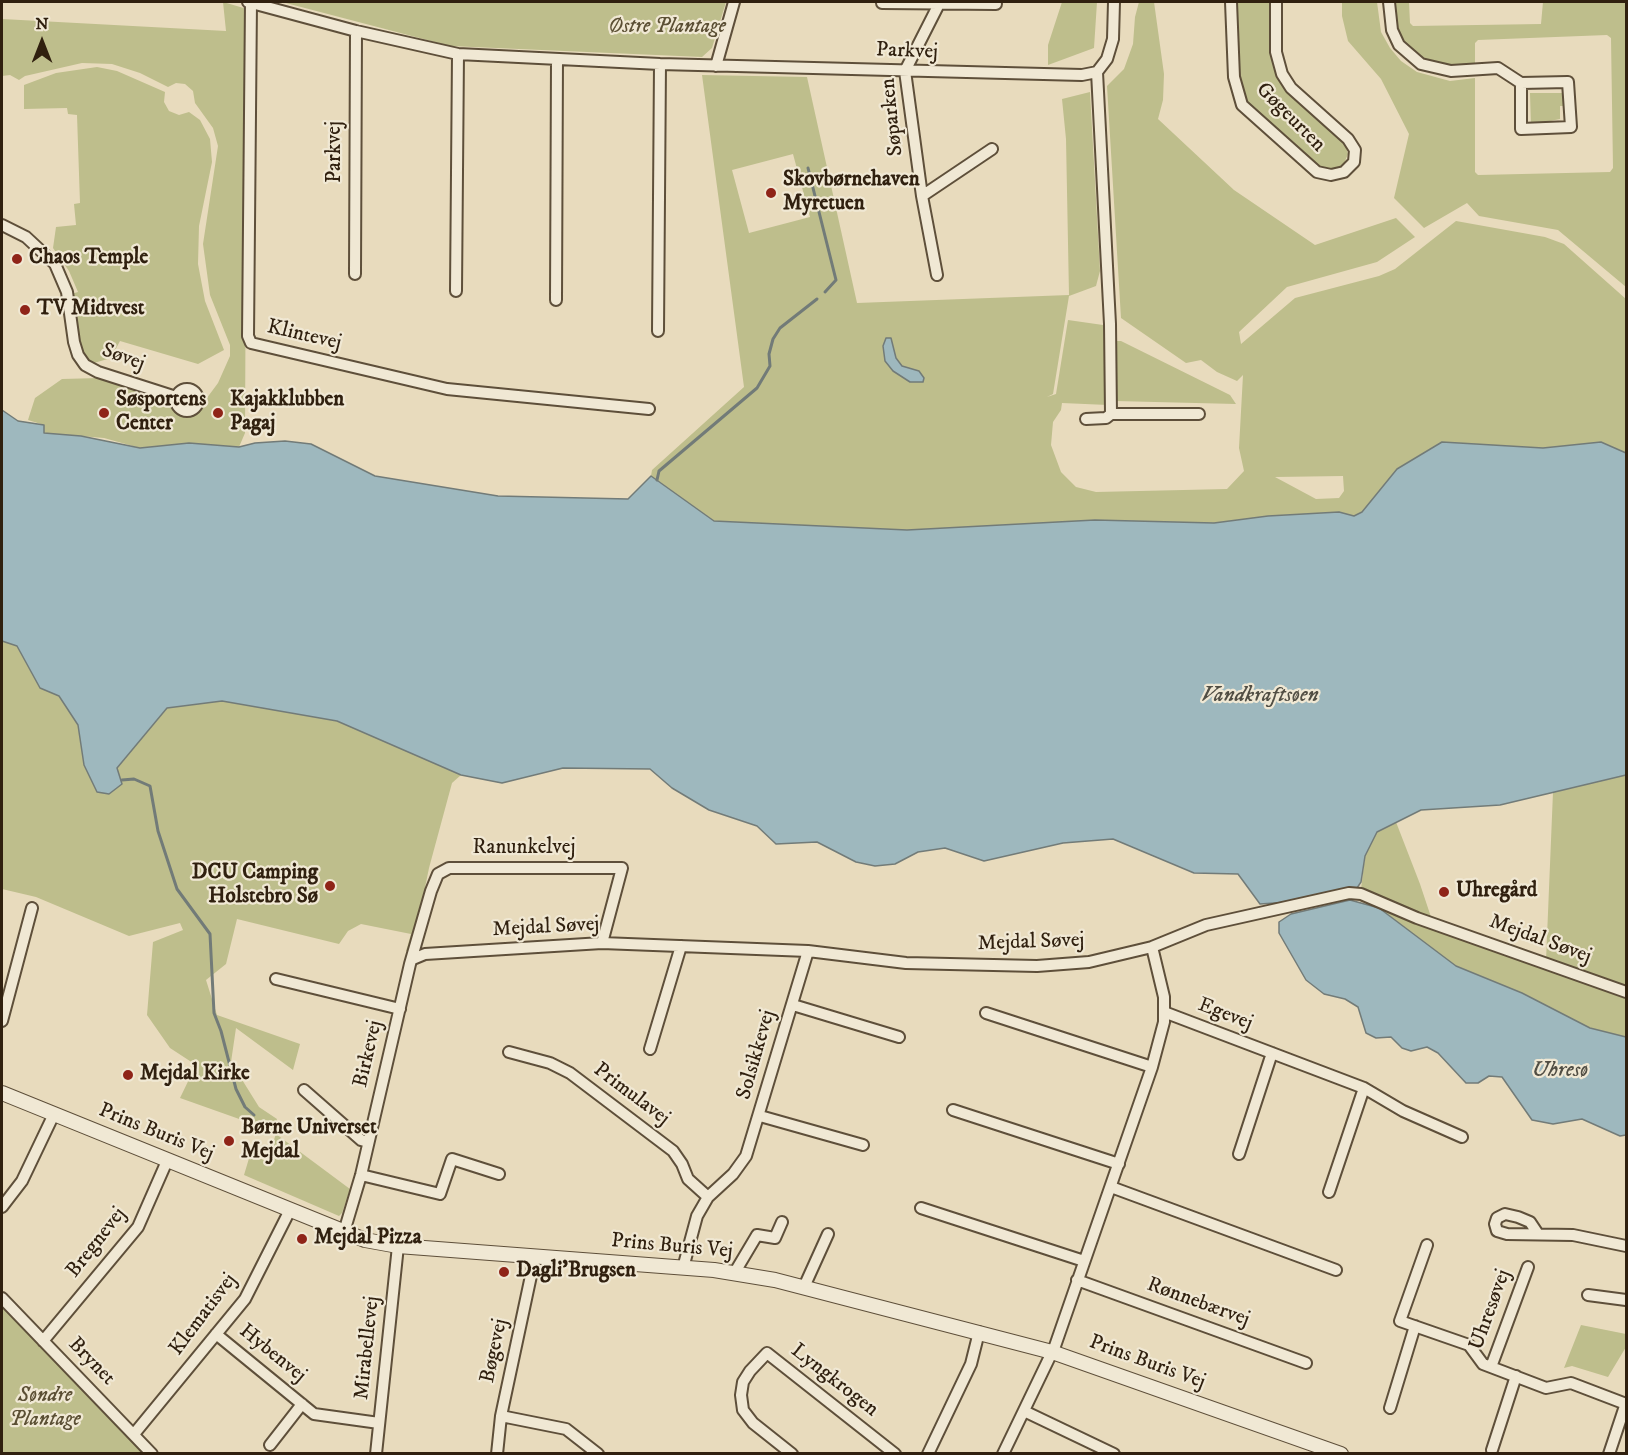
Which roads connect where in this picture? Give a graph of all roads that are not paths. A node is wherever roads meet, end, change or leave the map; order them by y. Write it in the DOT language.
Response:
graph roads {
  1 [pos="250,2"];
  2 [pos="734,2"];
  3 [pos="1114,2"];
  4 [pos="1231,2"];
  5 [pos="1276,2"];
  6 [pos="1389,2"];
  7 [pos="882,3"];
  8 [pos="939,3"];
  9 [pos="996,4"];
  10 [pos="356,30"];
  11 [pos="458,54"];
  12 [pos="557,59"];
  13 [pos="660,64"];
  14 [pos="716,66"];
  15 [pos="905,71"];
  16 [pos="1096,72"];
  17 [pos="1521,83"];
  18 [pos="992,149"];
  19 [pos="922,196"];
  20 [pos="2,225"];
  21 [pos="355,274"];
  22 [pos="937,275"];
  23 [pos="456,291"];
  24 [pos="556,300"];
  25 [pos="658,332"];
  26 [pos="176,397"];
  27 [pos="649,409"];
  28 [pos="1111,414"];
  29 [pos="1199,414"];
  30 [pos="1086,419"];
  31 [pos="32,908"];
  32 [pos="602,943"];
  33 [pos="681,945"];
  34 [pos="1152,947"];
  35 [pos="808,951"];
  36 [pos="413,959"];
  37 [pos="276,979"];
  38 [pos="1626,992"];
  39 [pos="793,1005"];
  40 [pos="400,1010"];
  41 [pos="1164,1012"];
  42 [pos="986,1013"];
  43 [pos="2,1014"];
  44 [pos="899,1037"];
  45 [pos="650,1049"];
  46 [pos="509,1052"];
  47 [pos="1272,1053"];
  48 [pos="1152,1067"];
  49 [pos="1364,1088"];
  50 [pos="304,1090"];
  51 [pos="2,1093"];
  52 [pos="953,1110"];
  53 [pos="54,1114"];
  54 [pos="760,1116"];
  55 [pos="1462,1137"];
  56 [pos="368,1142"];
  57 [pos="863,1145"];
  58 [pos="1239,1154"];
  59 [pos="167,1161"];
  60 [pos="1119,1164"];
  61 [pos="499,1174"];
  62 [pos="361,1175"];
  63 [pos="1111,1187"];
  64 [pos="1329,1192"];
  65 [pos="708,1197"];
  66 [pos="2,1207"];
  67 [pos="921,1208"];
  68 [pos="290,1210"];
  69 [pos="782,1222"];
  70 [pos="344,1232"];
  71 [pos="828,1234"];
  72 [pos="1538,1234"];
  73 [pos="1427,1245"];
  74 [pos="398,1246"];
  75 [pos="1626,1246"];
  76 [pos="535,1257"];
  77 [pos="1084,1261"];
  78 [pos="1528,1267"];
  79 [pos="683,1268"];
  80 [pos="1336,1270"];
  81 [pos="735,1272"];
  82 [pos="1077,1280"];
  83 [pos="804,1287"];
  84 [pos="1588,1294"];
  85 [pos="2,1298"];
  86 [pos="1626,1300"];
  87 [pos="1415,1326"];
  88 [pos="979,1332"];
  89 [pos="216,1334"];
  90 [pos="43,1341"];
  91 [pos="1052,1352"];
  92 [pos="1306,1363"];
  93 [pos="1491,1367"];
  94 [pos="1516,1376"];
  95 [pos="302,1404"];
  96 [pos="1626,1404"];
  97 [pos="1390,1408"];
  98 [pos="1024,1411"];
  99 [pos="501,1416"];
  100 [pos="379,1423"];
  101 [pos="134,1434"];
  102 [pos="270,1445"];
  103 [pos="1491,1450"];
  104 [pos="152,1454"];
  105 [pos="376,1454"];
  106 [pos="497,1454"];
  107 [pos="598,1454"];
  108 [pos="792,1454"];
  109 [pos="895,1454"];
  110 [pos="928,1454"];
  111 [pos="1003,1454"];
  112 [pos="1114,1454"];
  113 [pos="1341,1454"];
  114 [pos="1609,1454"];
  1 -- 10 [label="street, Parkvej"];
  1 -- 27 [label="street, Klintevej"];
  2 -- 14 [label="street"];
  3 -- 16 [label="street"];
  4 -- 5 [label="street, Gøgeurten"];
  6 -- 17 [label="street"];
  7 -- 8 [label="street"];
  8 -- 9 [label="street"];
  8 -- 15 [label="street, Søparken"];
  10 -- 11 [label="street, Parkvej"];
  10 -- 21 [label="street, Parkvej"];
  11 -- 12 [label="street, Parkvej"];
  11 -- 23 [label="street"];
  12 -- 13 [label="street, Parkvej"];
  12 -- 24 [label="street"];
  13 -- 14 [label="street, Parkvej"];
  13 -- 25 [label="street"];
  14 -- 15 [label="street, Parkvej"];
  15 -- 16 [label="street, Parkvej"];
  15 -- 19 [label="street, Søparken"];
  16 -- 28 [label="street"];
  17 -- 17 [label="street"];
  18 -- 19 [label="street"];
  19 -- 22 [label="street, Søparken"];
  20 -- 26 [label="street, Søvej"];
  28 -- 29 [label="street"];
  28 -- 30 [label="street"];
  31 -- 43 [label="street"];
  32 -- 33 [label="street, Mejdal Søvej"];
  32 -- 36 [label="street, Mejdal Søvej"];
  32 -- 36 [label="street, Ranunkelvej"];
  33 -- 35 [label="street, Mejdal Søvej"];
  33 -- 45 [label="street"];
  34 -- 35 [label="street, Mejdal Søvej"];
  34 -- 38 [label="street, Mejdal Søvej"];
  34 -- 41 [label="street"];
  35 -- 39 [label="street, Solsikkevej"];
  36 -- 40 [label="street, Birkevej"];
  37 -- 40 [label="street, Birkevej"];
  39 -- 44 [label="street, Solsikkevej"];
  39 -- 54 [label="street, Solsikkevej"];
  40 -- 56 [label="street, Birkevej"];
  41 -- 47 [label="street, Egevej"];
  41 -- 48 [label="street"];
  42 -- 48 [label="street"];
  46 -- 65 [label="street, Primulavej"];
  47 -- 49 [label="street, Egevej"];
  47 -- 58 [label="street, Egevej"];
  48 -- 60 [label="street"];
  49 -- 55 [label="street, Egevej"];
  49 -- 64 [label="street"];
  50 -- 56 [label="street"];
  51 -- 53 [label="street, Prins Buris Vej"];
  52 -- 60 [label="street"];
  53 -- 59 [label="street, Prins Buris Vej"];
  53 -- 66 [label="street"];
  54 -- 57 [label="street, Solsikkevej"];
  54 -- 65 [label="street, Solsikkevej"];
  56 -- 62 [label="street, Birkevej"];
  59 -- 68 [label="street, Prins Buris Vej"];
  59 -- 90 [label="street, Bregnevej"];
  60 -- 63 [label="street"];
  61 -- 62 [label="street"];
  62 -- 70 [label="street, Birkevej"];
  63 -- 77 [label="street"];
  63 -- 80 [label="street"];
  65 -- 79 [label="street, Solsikkevej"];
  67 -- 77 [label="street"];
  68 -- 70 [label="street, Prins Buris Vej"];
  68 -- 89 [label="street, Klematisvej"];
  69 -- 81 [label="street"];
  70 -- 74 [label="street, Prins Buris Vej"];
  71 -- 83 [label="street"];
  72 -- 75 [label="street"];
  73 -- 87 [label="street"];
  74 -- 76 [label="street, Prins Buris Vej"];
  74 -- 100 [label="street, Mirabellevej"];
  76 -- 79 [label="street, Prins Buris Vej"];
  76 -- 99 [label="street, Bøgevej"];
  77 -- 82 [label="street"];
  78 -- 93 [label="street, Uhresøvej"];
  79 -- 81 [label="street, Prins Buris Vej"];
  81 -- 83 [label="street, Prins Buris Vej"];
  82 -- 91 [label="street"];
  82 -- 92 [label="street, Rønnebærvej"];
  83 -- 88 [label="street, Prins Buris Vej"];
  84 -- 86 [label="street"];
  85 -- 90 [label="street, Brynet"];
  87 -- 93 [label="street, Uhresøvej"];
  87 -- 97 [label="street"];
  88 -- 91 [label="street, Prins Buris Vej"];
  88 -- 110 [label="street"];
  89 -- 95 [label="street, Hybenvej"];
  89 -- 101 [label="street, Klematisvej"];
  90 -- 101 [label="street, Brynet"];
  91 -- 98 [label="street"];
  91 -- 113 [label="street, Prins Buris Vej"];
  93 -- 94 [label="street, Uhresøvej"];
  94 -- 96 [label="street, Uhresøvej"];
  94 -- 103 [label="street"];
  95 -- 100 [label="street, Hybenvej"];
  95 -- 102 [label="street, Hybenvej"];
  96 -- 114 [label="street, Uhresøvej"];
  98 -- 111 [label="street"];
  98 -- 112 [label="street"];
  99 -- 106 [label="street, Bøgevej"];
  99 -- 107 [label="street"];
  100 -- 105 [label="street, Mirabellevej"];
  101 -- 104 [label="street, Brynet"];
  108 -- 109 [label="street, Lyngkrogen"];
}
